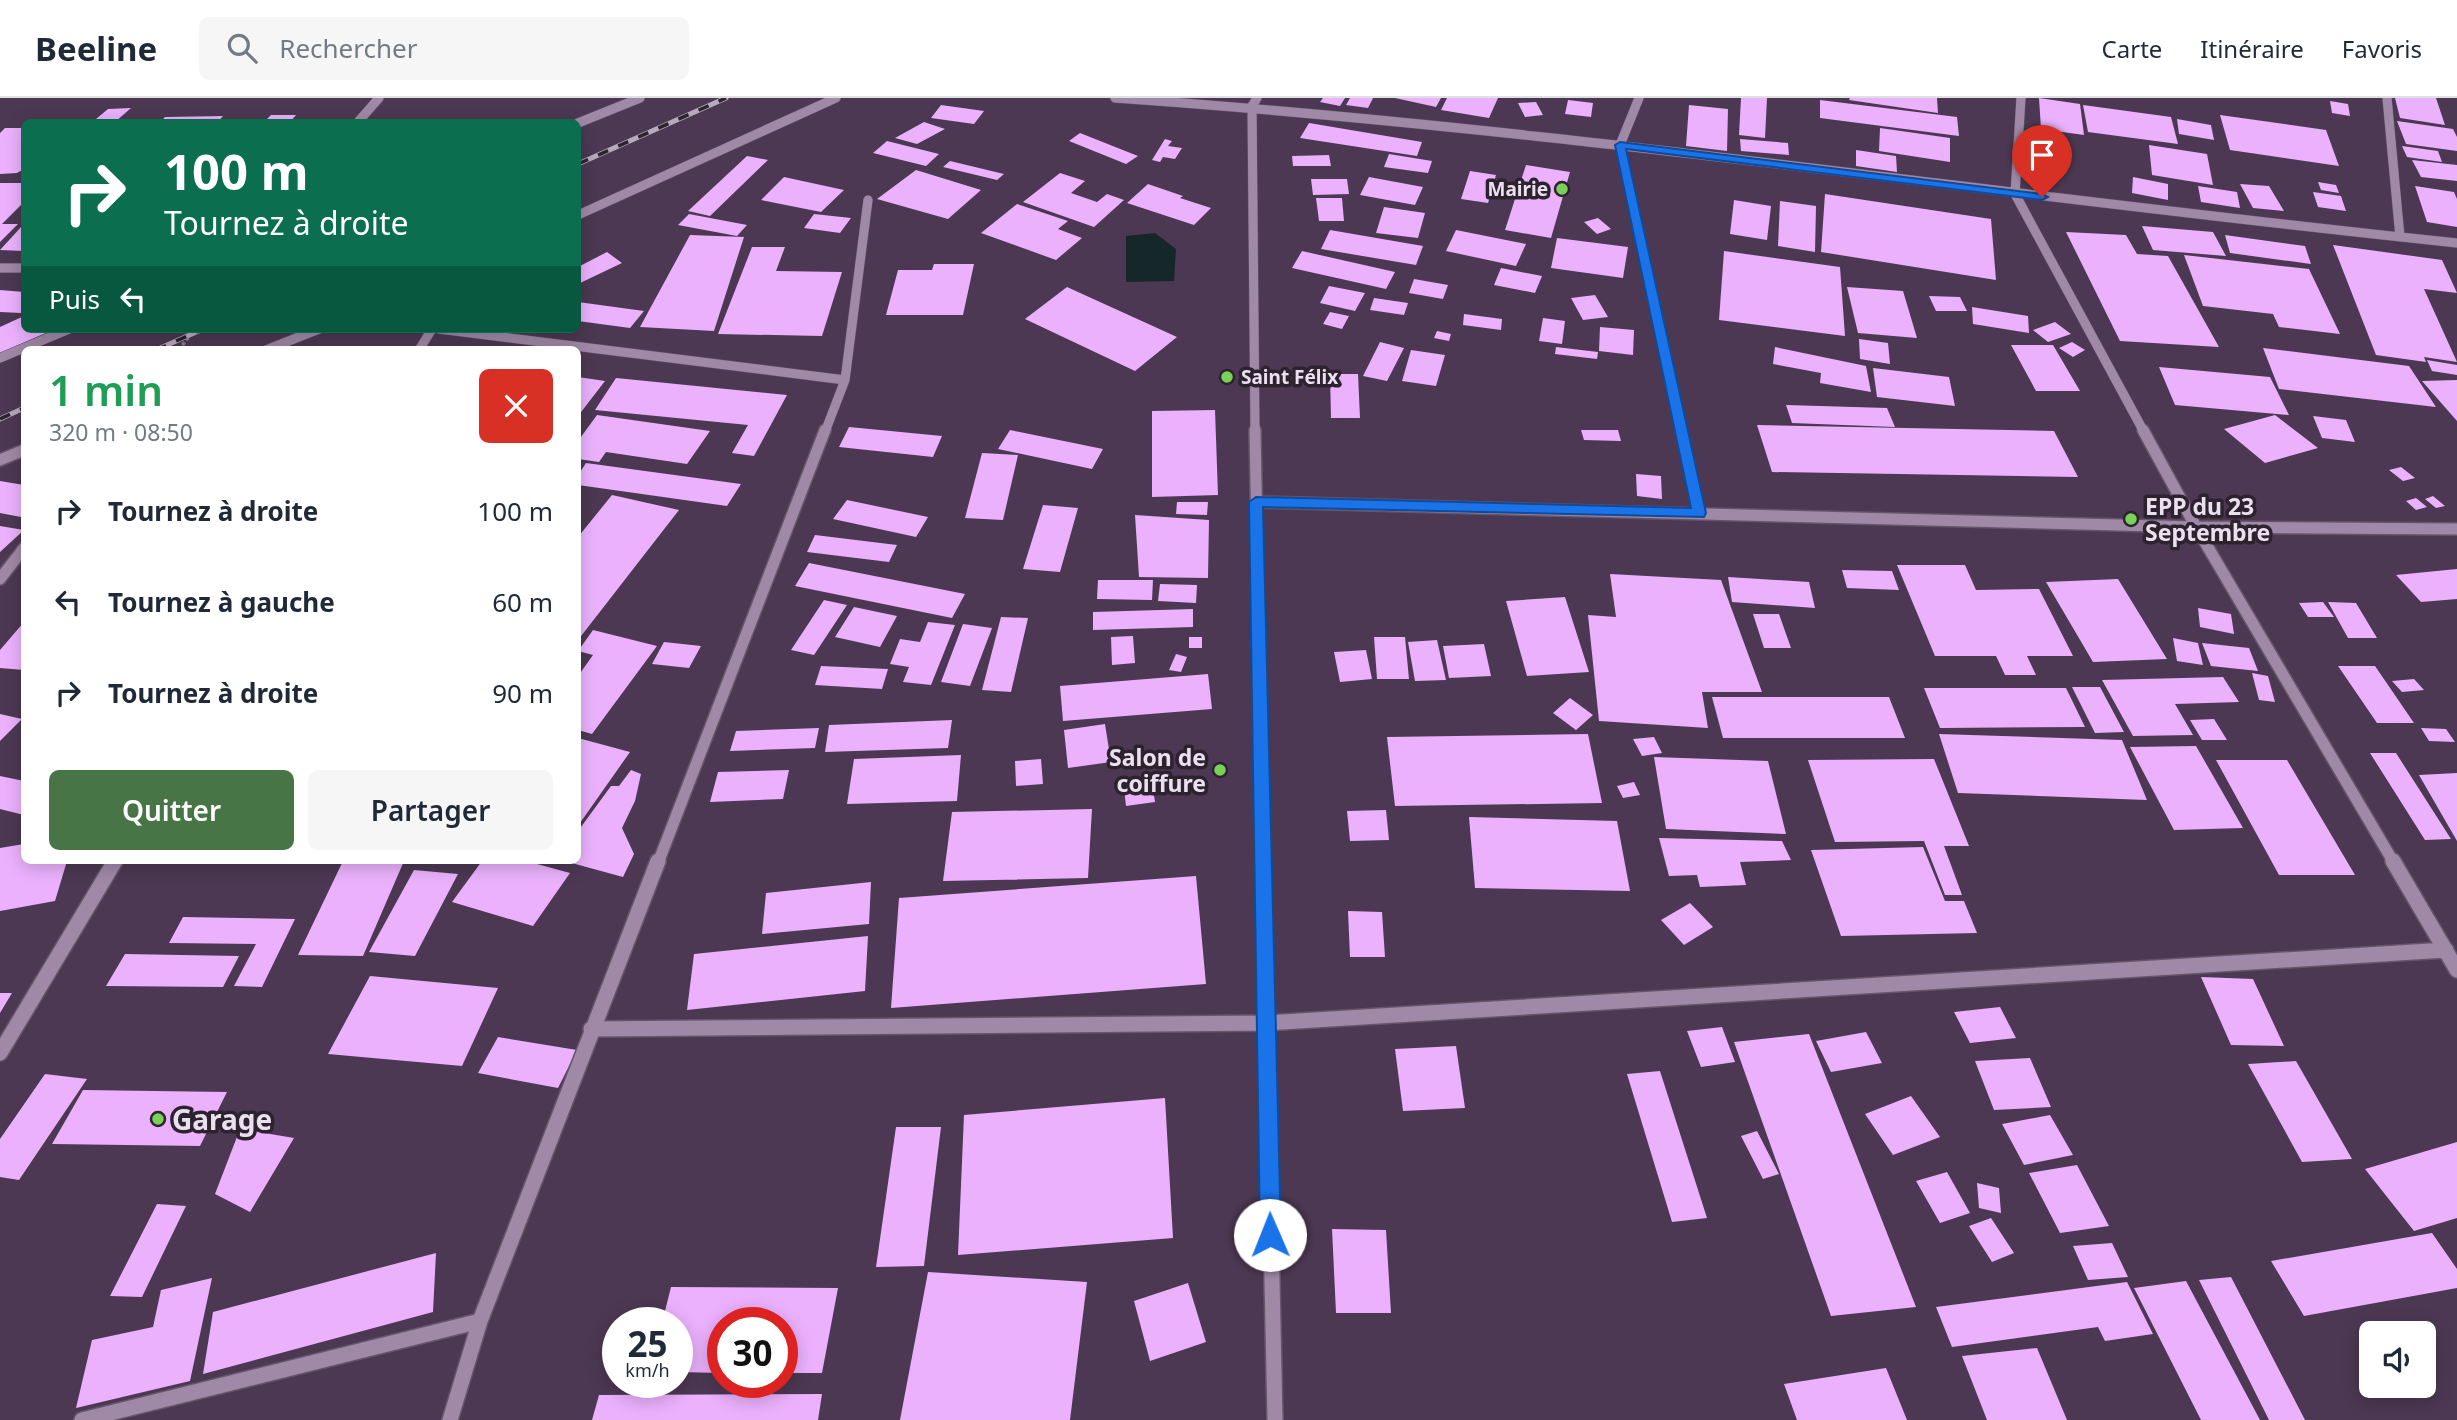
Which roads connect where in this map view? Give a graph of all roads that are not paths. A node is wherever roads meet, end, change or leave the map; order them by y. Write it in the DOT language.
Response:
graph roads {
  1 [pos="379,98"];
  2 [pos="640,98"];
  3 [pos="836,98"];
  4 [pos="1115,98"];
  5 [pos="1639,98"];
  6 [pos="2021,98"];
  7 [pos="2387,98"];
  8 [pos="1255,102"];
  9 [pos="361,119"];
  10 [pos="581,122"];
  11 [pos="1620,145"];
  12 [pos="2015,194"];
  13 [pos="868,200"];
  14 [pos="581,214"];
  15 [pos="2400,237"];
  16 [pos="2457,243"];
  17 [pos="0,268"];
  18 [pos="21,268"];
  19 [pos="59,333"];
  20 [pos="309,333"];
  21 [pos="471,333"];
  22 [pos="29,346"];
  23 [pos="277,346"];
  24 [pos="574,346"];
  25 [pos="581,347"];
  26 [pos="21,349"];
  27 [pos="0,358"];
  28 [pos="845,380"];
  29 [pos="21,451"];
  30 [pos="0,460"];
  31 [pos="1256,502"];
  32 [pos="1699,513"];
  33 [pos="2196,527"];
  34 [pos="2457,529"];
  35 [pos="21,552"];
  36 [pos="0,579"];
  37 [pos="113,864"];
  38 [pos="2446,950"];
  39 [pos="2457,970"];
  40 [pos="1266,1023"];
  41 [pos="591,1029"];
  42 [pos="0,1053"];
  43 [pos="480,1321"];
  44 [pos="82,1420"];
  45 [pos="450,1420"];
  46 [pos="1275,1420"];
  1 -- 9 [label="street"];
  2 -- 10 [label="street"];
  3 -- 14 [label="street"];
  4 -- 8 [label="street"];
  5 -- 11 [label="street"];
  6 -- 12 [label="street"];
  7 -- 15 [label="street"];
  8 -- 11 [label="street"];
  8 -- 31 [label="street"];
  11 -- 12 [label="street"];
  11 -- 32 [label="street"];
  12 -- 15 [label="street"];
  12 -- 33 [label="street"];
  13 -- 28 [label="street"];
  15 -- 16 [label="street"];
  17 -- 18 [label="street"];
  19 -- 22 [label="street"];
  20 -- 23 [label="street"];
  21 -- 24 [label="street"];
  25 -- 28 [label="street"];
  26 -- 27 [label="street"];
  28 -- 41 [label="street"];
  29 -- 30 [label="street"];
  31 -- 32 [label="street"];
  31 -- 40 [label="street"];
  32 -- 33 [label="street"];
  33 -- 34 [label="street"];
  33 -- 38 [label="street"];
  35 -- 36 [label="street"];
  37 -- 42 [label="street"];
  38 -- 39 [label="street"];
  38 -- 40 [label="street"];
  40 -- 41 [label="street"];
  40 -- 46 [label="street"];
  41 -- 43 [label="street"];
  43 -- 44 [label="street"];
  43 -- 45 [label="street"];
}
